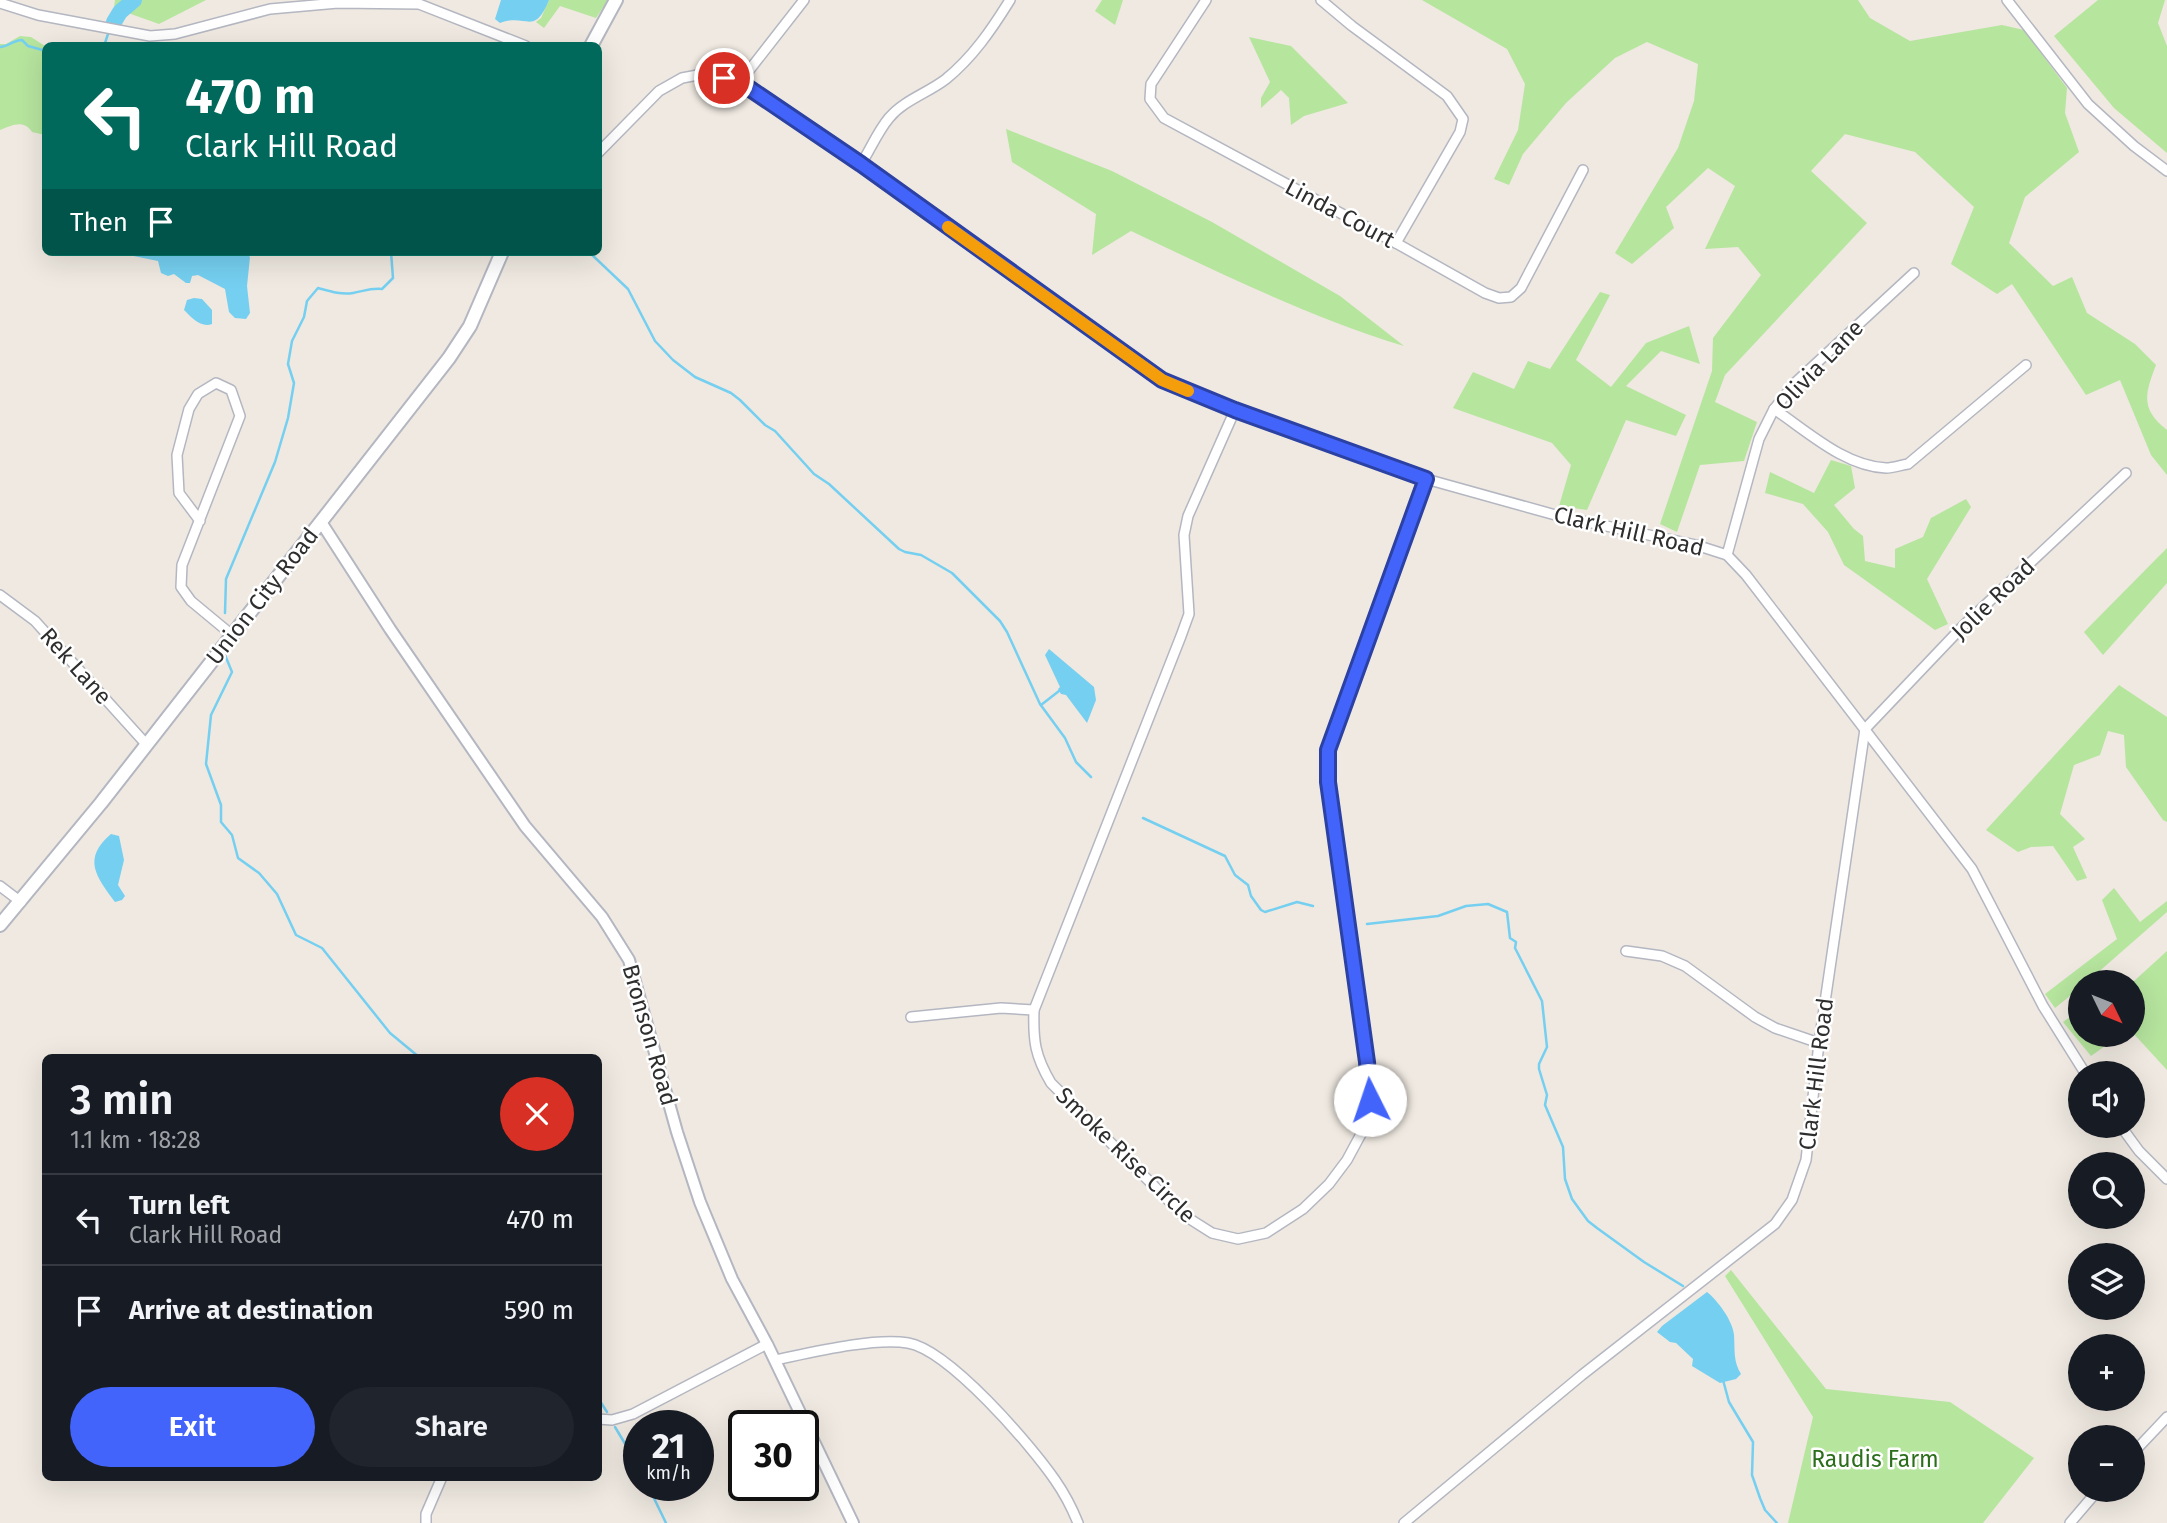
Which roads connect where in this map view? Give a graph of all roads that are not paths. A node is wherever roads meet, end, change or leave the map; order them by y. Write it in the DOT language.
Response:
graph roads {
  1 [pos="616,0"];
  2 [pos="804,0"];
  3 [pos="1010,0"];
  4 [pos="1206,0"];
  5 [pos="1321,0"];
  6 [pos="2007,0"];
  7 [pos="0,3"];
  8 [pos="516,42"];
  9 [pos="593,42"];
  10 [pos="740,82"];
  11 [pos="602,149"];
  12 [pos="861,164"];
  13 [pos="1583,170"];
  14 [pos="2167,171"];
  15 [pos="1396,243"];
  16 [pos="500,256"];
  17 [pos="1914,273"];
  18 [pos="2026,365"];
  19 [pos="1774,409"];
  20 [pos="1235,410"];
  21 [pos="2126,472"];
  22 [pos="1426,479"];
  23 [pos="200,521"];
  24 [pos="321,522"];
  25 [pos="1727,555"];
  26 [pos="0,595"];
  27 [pos="232,635"];
  28 [pos="1865,729"];
  29 [pos="146,744"];
  30 [pos="0,886"];
  31 [pos="21,902"];
  32 [pos="0,925"];
  33 [pos="1626,951"];
  34 [pos="1034,1010"];
  35 [pos="911,1017"];
  36 [pos="1819,1043"];
  37 [pos="2077,1061"];
  38 [pos="2130,1138"];
  39 [pos="2167,1179"];
  40 [pos="767,1344"];
  41 [pos="775,1360"];
  42 [pos="2167,1417"];
  43 [pos="602,1419"];
  44 [pos="2145,1440"];
  45 [pos="440,1481"];
  46 [pos="2088,1502"];
  47 [pos="426,1523"];
  48 [pos="853,1523"];
  49 [pos="1078,1523"];
  50 [pos="1404,1523"];
  51 [pos="2070,1523"];
  1 -- 9 [label="main road"];
  2 -- 10 [label="street"];
  3 -- 12 [label="street"];
  4 -- 15 [label="street, Linda Court"];
  5 -- 15 [label="street"];
  6 -- 14 [label="street"];
  7 -- 8 [label="street"];
  10 -- 11 [label="street, Clark Hill Road"];
  10 -- 12 [label="street, Clark Hill Road"];
  12 -- 20 [label="street, Clark Hill Road"];
  13 -- 15 [label="street, Linda Court"];
  16 -- 24 [label="main road, Union City Road"];
  17 -- 19 [label="street, Olivia Lane"];
  18 -- 19 [label="street"];
  19 -- 25 [label="street, Olivia Lane"];
  20 -- 22 [label="street, Clark Hill Road"];
  20 -- 34 [label="street, Smoke Rise Circle"];
  21 -- 28 [label="street, Jolie Road"];
  22 -- 25 [label="street, Clark Hill Road"];
  22 -- 34 [label="street, Smoke Rise Circle"];
  23 -- 23 [label="street"];
  23 -- 27 [label="street"];
  24 -- 27 [label="main road, Union City Road"];
  24 -- 40 [label="street, Bronson Road"];
  25 -- 28 [label="street, Clark Hill Road"];
  26 -- 29 [label="street, Rek Lane"];
  27 -- 29 [label="main road, Union City Road"];
  28 -- 36 [label="street, Clark Hill Road"];
  28 -- 37 [label="street"];
  29 -- 31 [label="main road, Union City Road"];
  30 -- 31 [label="street"];
  31 -- 32 [label="main road, Union City Road"];
  33 -- 36 [label="street"];
  34 -- 35 [label="street"];
  36 -- 50 [label="street, Clark Hill Road"];
  38 -- 39 [label="street"];
  40 -- 41 [label="street, Bronson Road"];
  40 -- 43 [label="street"];
  41 -- 48 [label="street, Bronson Road"];
  41 -- 49 [label="street"];
  42 -- 44 [label="street"];
  45 -- 47 [label="street"];
  46 -- 51 [label="street"];
}
